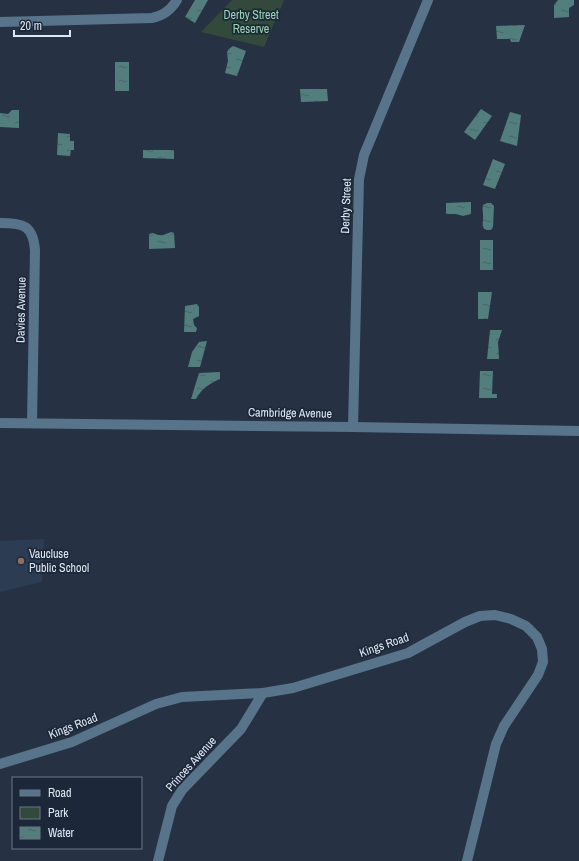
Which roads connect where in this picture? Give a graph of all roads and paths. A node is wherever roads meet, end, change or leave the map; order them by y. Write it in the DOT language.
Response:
graph roads {
  1 [pos="177,0"];
  2 [pos="428,0"];
  3 [pos="0,22"];
  4 [pos="0,223"];
  5 [pos="0,422"];
  6 [pos="32,423"];
  7 [pos="353,427"];
  8 [pos="579,431"];
  9 [pos="263,693"];
  10 [pos="0,764"];
  11 [pos="158,861"];
  12 [pos="467,861"];
  1 -- 3 [label="street"];
  2 -- 7 [label="street, Derby Street"];
  4 -- 6 [label="street, Davies Avenue"];
  5 -- 6 [label="street, Cambridge Avenue"];
  6 -- 7 [label="street, Cambridge Avenue"];
  7 -- 8 [label="street, Cambridge Avenue"];
  9 -- 10 [label="street, Kings Road"];
  9 -- 11 [label="street, Princes Avenue"];
  9 -- 12 [label="street, Kings Road"];
}
